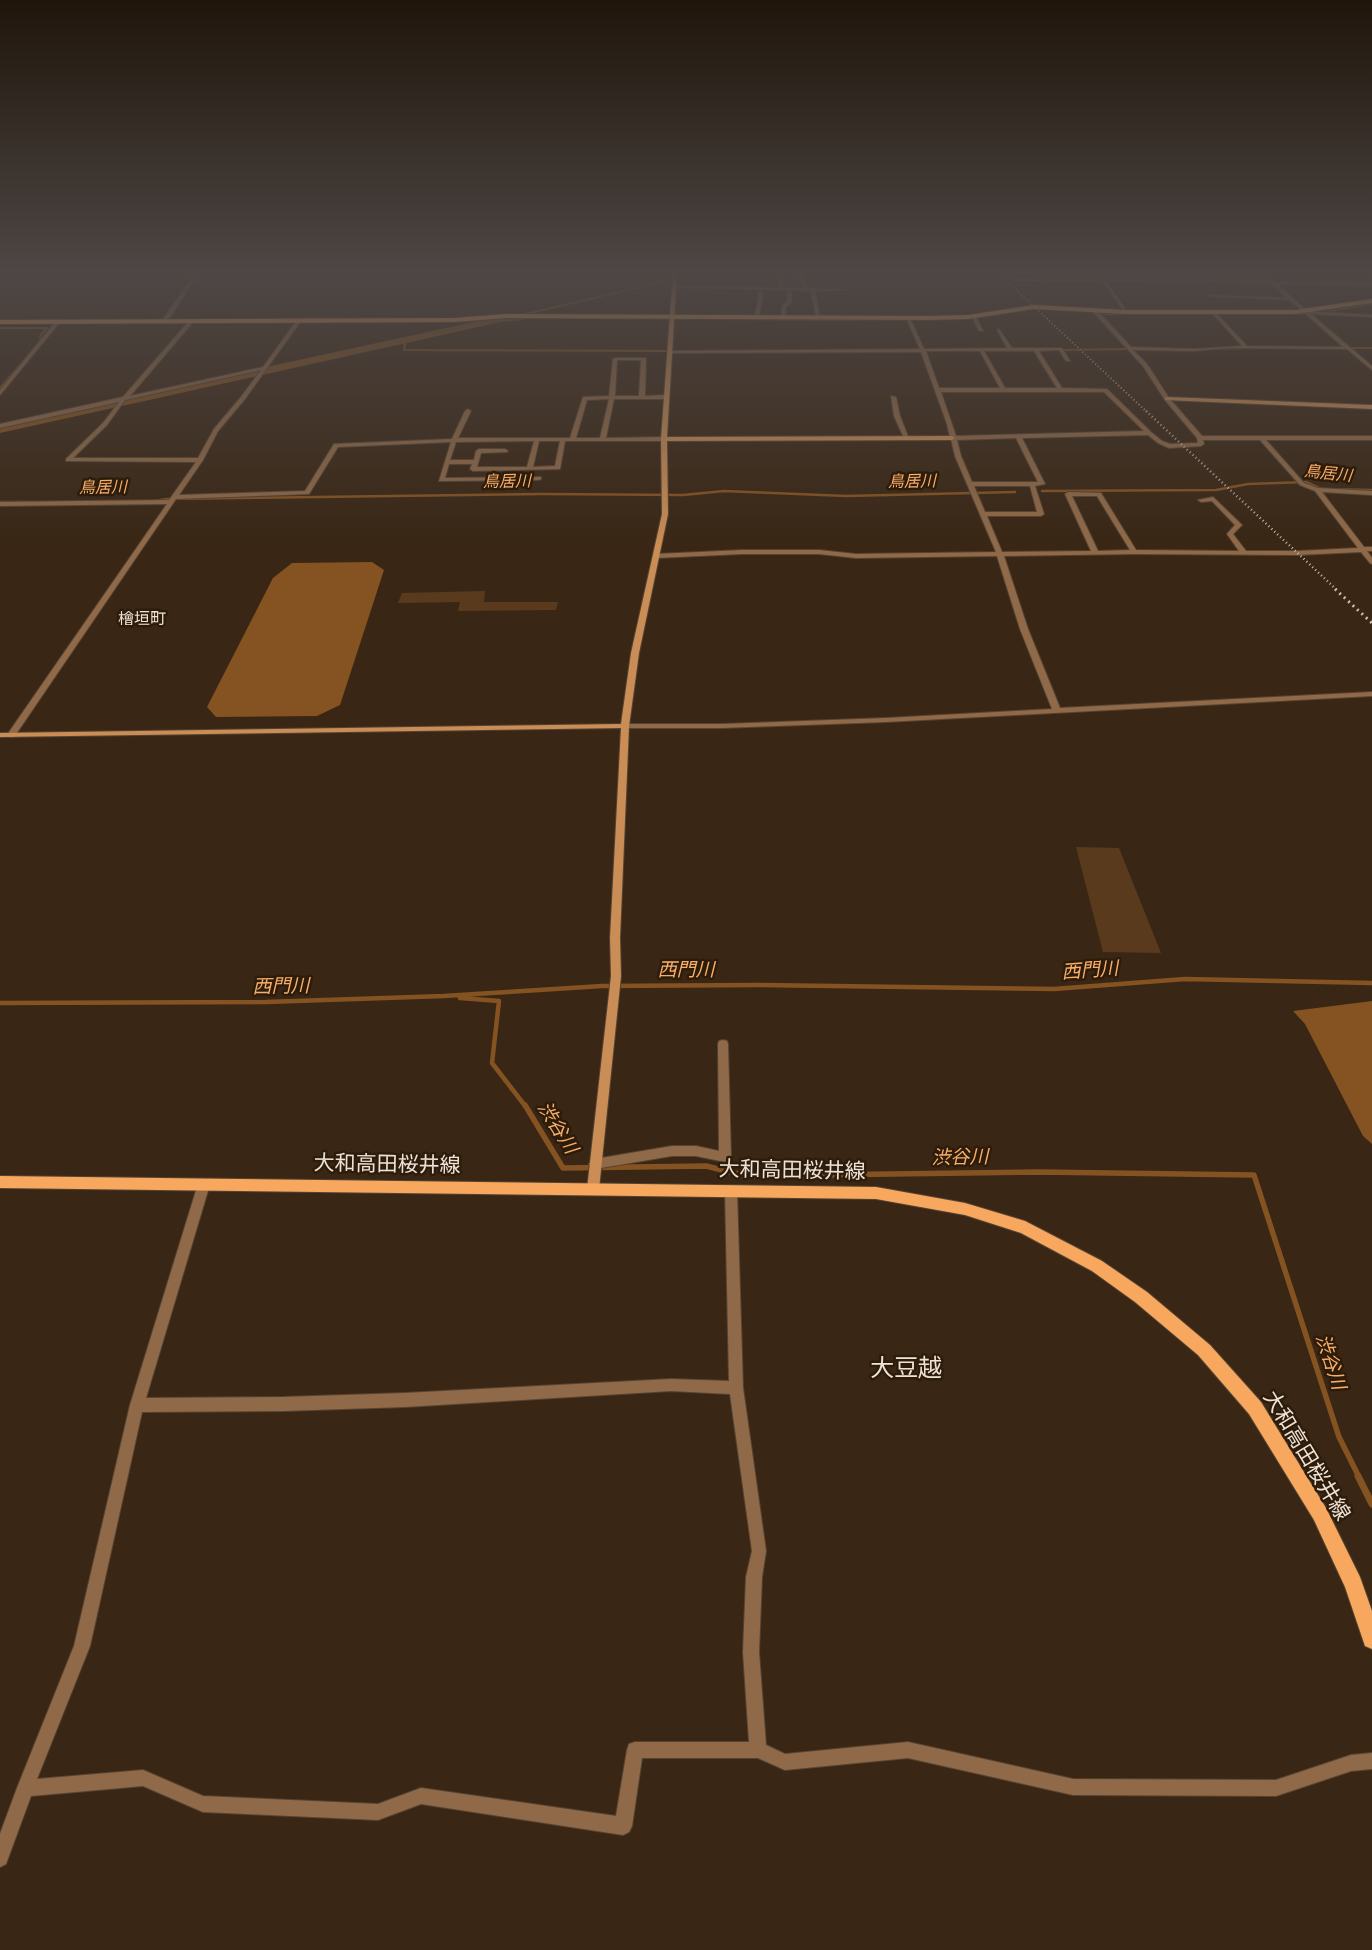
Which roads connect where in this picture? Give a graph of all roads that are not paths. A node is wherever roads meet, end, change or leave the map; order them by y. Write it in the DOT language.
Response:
graph roads {
  1 [pos="24,364"];
  2 [pos="154,364"];
  3 [pos="267,364"];
  4 [pos="615,364"];
  5 [pos="644,364"];
  6 [pos="669,364"];
  7 [pos="928,364"];
  8 [pos="989,364"];
  9 [pos="1044,364"];
  10 [pos="1143,364"];
  11 [pos="263,370"];
  12 [pos="937,390"];
  13 [pos="1003,390"];
  14 [pos="1060,390"];
  15 [pos="0,393"];
  16 [pos="612,397"];
  17 [pos="642,397"];
  18 [pos="666,397"];
  19 [pos="892,397"];
  20 [pos="1167,399"];
  21 [pos="122,401"];
  22 [pos="1372,407"];
  23 [pos="468,411"];
  24 [pos="0,426"];
  25 [pos="1149,433"];
  26 [pos="1018,436"];
  27 [pos="573,438"];
  28 [pos="603,438"];
  29 [pos="907,438"];
  30 [pos="952,438"];
  31 [pos="1200,438"];
  32 [pos="1262,438"];
  33 [pos="1372,438"];
  34 [pos="509,439"];
  35 [pos="537,439"];
  36 [pos="563,439"];
  37 [pos="664,439"];
  38 [pos="454,440"];
  39 [pos="505,451"];
  40 [pos="200,460"];
  41 [pos="447,462"];
  42 [pos="474,468"];
  43 [pos="500,468"];
  44 [pos="530,468"];
  45 [pos="539,478"];
  46 [pos="972,484"];
  47 [pos="1032,484"];
  48 [pos="1317,490"];
  49 [pos="1372,493"];
  50 [pos="172,500"];
  51 [pos="1201,500"];
  52 [pos="0,504"];
  53 [pos="984,514"];
  54 [pos="1372,549"];
  55 [pos="1361,550"];
  56 [pos="1242,551"];
  57 [pos="1095,552"];
  58 [pos="1134,552"];
  59 [pos="1000,554"];
  60 [pos="656,556"];
  61 [pos="1372,562"];
  62 [pos="1372,694"];
  63 [pos="1058,711"];
  64 [pos="625,726"];
  65 [pos="0,735"];
  66 [pos="11,735"];
  67 [pos="723,1044"];
  68 [pos="594,1176"];
  69 [pos="0,1182"];
  70 [pos="204,1184"];
  71 [pos="731,1191"];
  72 [pos="736,1388"];
  73 [pos="137,1405"];
  74 [pos="1372,1639"];
  75 [pos="758,1750"];
  76 [pos="1372,1761"];
  77 [pos="25,1788"];
  78 [pos="0,1858"];
  1 -- 15 [label="street"];
  2 -- 21 [label="street"];
  3 -- 11 [label="street"];
  4 -- 16 [label="street"];
  5 -- 17 [label="street"];
  6 -- 18 [label="street"];
  7 -- 12 [label="street"];
  8 -- 13 [label="street"];
  9 -- 14 [label="street"];
  10 -- 20 [label="street"];
  11 -- 21 [label="street"];
  11 -- 40 [label="street"];
  12 -- 13 [label="street"];
  12 -- 30 [label="street"];
  13 -- 14 [label="street"];
  14 -- 25 [label="street"];
  16 -- 17 [label="street"];
  16 -- 27 [label="street"];
  16 -- 28 [label="street"];
  17 -- 18 [label="street"];
  18 -- 37 [label="street"];
  19 -- 29 [label="street"];
  20 -- 22 [label="street"];
  20 -- 31 [label="street"];
  21 -- 24 [label="street"];
  21 -- 40 [label="street"];
  23 -- 38 [label="street"];
  25 -- 26 [label="street"];
  25 -- 31 [label="street"];
  26 -- 30 [label="street"];
  26 -- 47 [label="street"];
  27 -- 28 [label="street"];
  27 -- 36 [label="street"];
  28 -- 37 [label="street"];
  29 -- 30 [label="street"];
  29 -- 37 [label="street"];
  30 -- 46 [label="street"];
  31 -- 32 [label="street"];
  32 -- 33 [label="street"];
  32 -- 48 [label="street"];
  34 -- 35 [label="street"];
  34 -- 38 [label="street"];
  34 -- 39 [label="street"];
  35 -- 36 [label="street"];
  35 -- 44 [label="street"];
  36 -- 44 [label="street"];
  37 -- 60 [label="street"];
  38 -- 41 [label="street"];
  38 -- 50 [label="street"];
  39 -- 42 [label="street"];
  39 -- 43 [label="street"];
  40 -- 50 [label="street"];
  41 -- 42 [label="street"];
  41 -- 45 [label="street"];
  42 -- 43 [label="street"];
  43 -- 44 [label="street"];
  46 -- 47 [label="street"];
  46 -- 53 [label="street"];
  47 -- 53 [label="street"];
  48 -- 49 [label="street"];
  48 -- 55 [label="street"];
  50 -- 52 [label="street"];
  50 -- 66 [label="street"];
  51 -- 56 [label="street"];
  53 -- 59 [label="street"];
  54 -- 55 [label="street"];
  55 -- 56 [label="street"];
  55 -- 61 [label="street"];
  56 -- 58 [label="street"];
  57 -- 58 [label="street"];
  57 -- 58 [label="street"];
  57 -- 59 [label="street"];
  59 -- 60 [label="street"];
  59 -- 63 [label="street"];
  60 -- 64 [label="street"];
  62 -- 63 [label="street"];
  63 -- 64 [label="street"];
  64 -- 66 [label="street"];
  64 -- 68 [label="street"];
  65 -- 66 [label="street"];
  67 -- 68 [label="street"];
  68 -- 70 [label="main road, 大和高田桜井線"];
  68 -- 71 [label="main road, 大和高田桜井線"];
  69 -- 70 [label="main road, 大和高田桜井線"];
  70 -- 73 [label="street"];
  71 -- 72 [label="street"];
  71 -- 74 [label="main road, 大和高田桜井線"];
  72 -- 73 [label="street"];
  72 -- 75 [label="street"];
  73 -- 77 [label="street"];
  75 -- 76 [label="street"];
  75 -- 77 [label="street"];
  77 -- 78 [label="street"];
}
